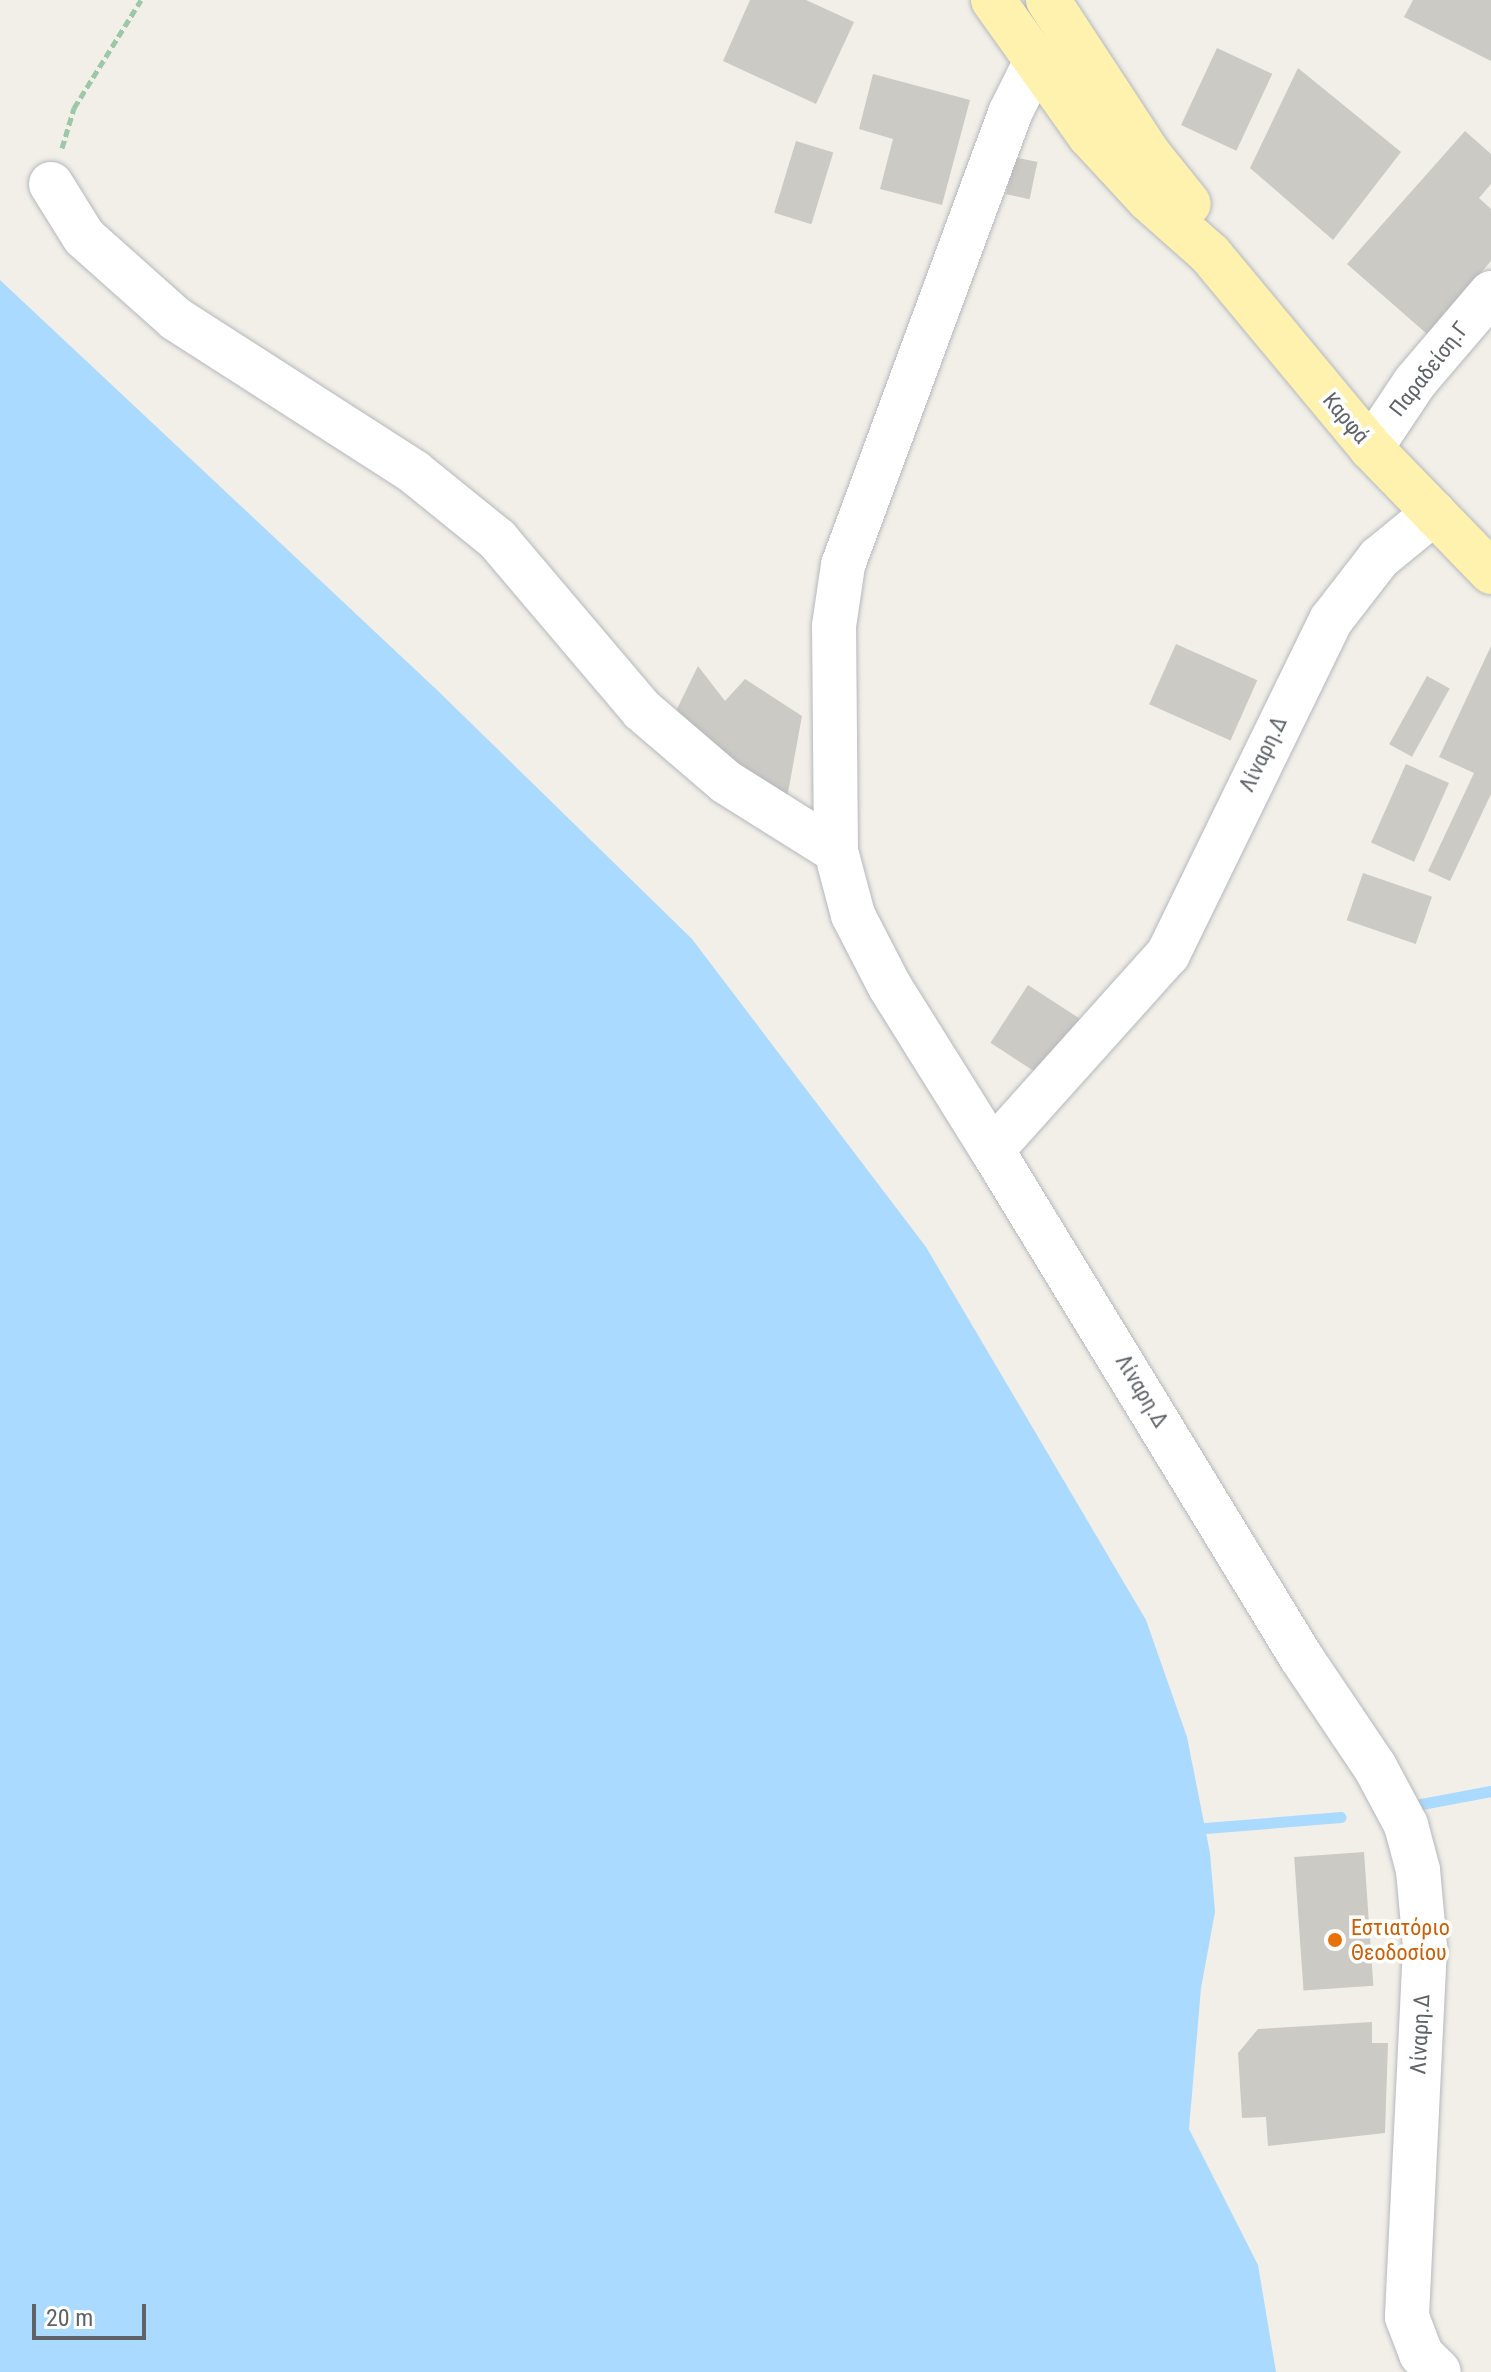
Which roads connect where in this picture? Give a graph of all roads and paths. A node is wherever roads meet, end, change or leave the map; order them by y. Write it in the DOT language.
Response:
graph roads {
  1 [pos="141,0"];
  2 [pos="994,7"];
  3 [pos="1061,10"];
  4 [pos="1036,61"];
  5 [pos="51,184"];
  6 [pos="1210,254"];
  7 [pos="1491,293"];
  8 [pos="1371,448"];
  9 [pos="1434,513"];
  10 [pos="1491,572"];
  11 [pos="836,851"];
  12 [pos="992,1150"];
  13 [pos="1439,2372"];
  1 -- 5 [label="path"];
  2 -- 4 [label="main road"];
  3 -- 6 [label="main road"];
  4 -- 6 [label="main road"];
  4 -- 11 [label="street"];
  5 -- 11 [label="street"];
  6 -- 8 [label="main road, Καρφά"];
  7 -- 8 [label="street, Παραδείση.Γ"];
  8 -- 9 [label="main road, Καρφά"];
  9 -- 10 [label="main road, Καρφά"];
  9 -- 12 [label="street, Λίναρη.Δ"];
  11 -- 12 [label="street"];
  12 -- 13 [label="street, Λίναρη.Δ"];
}
